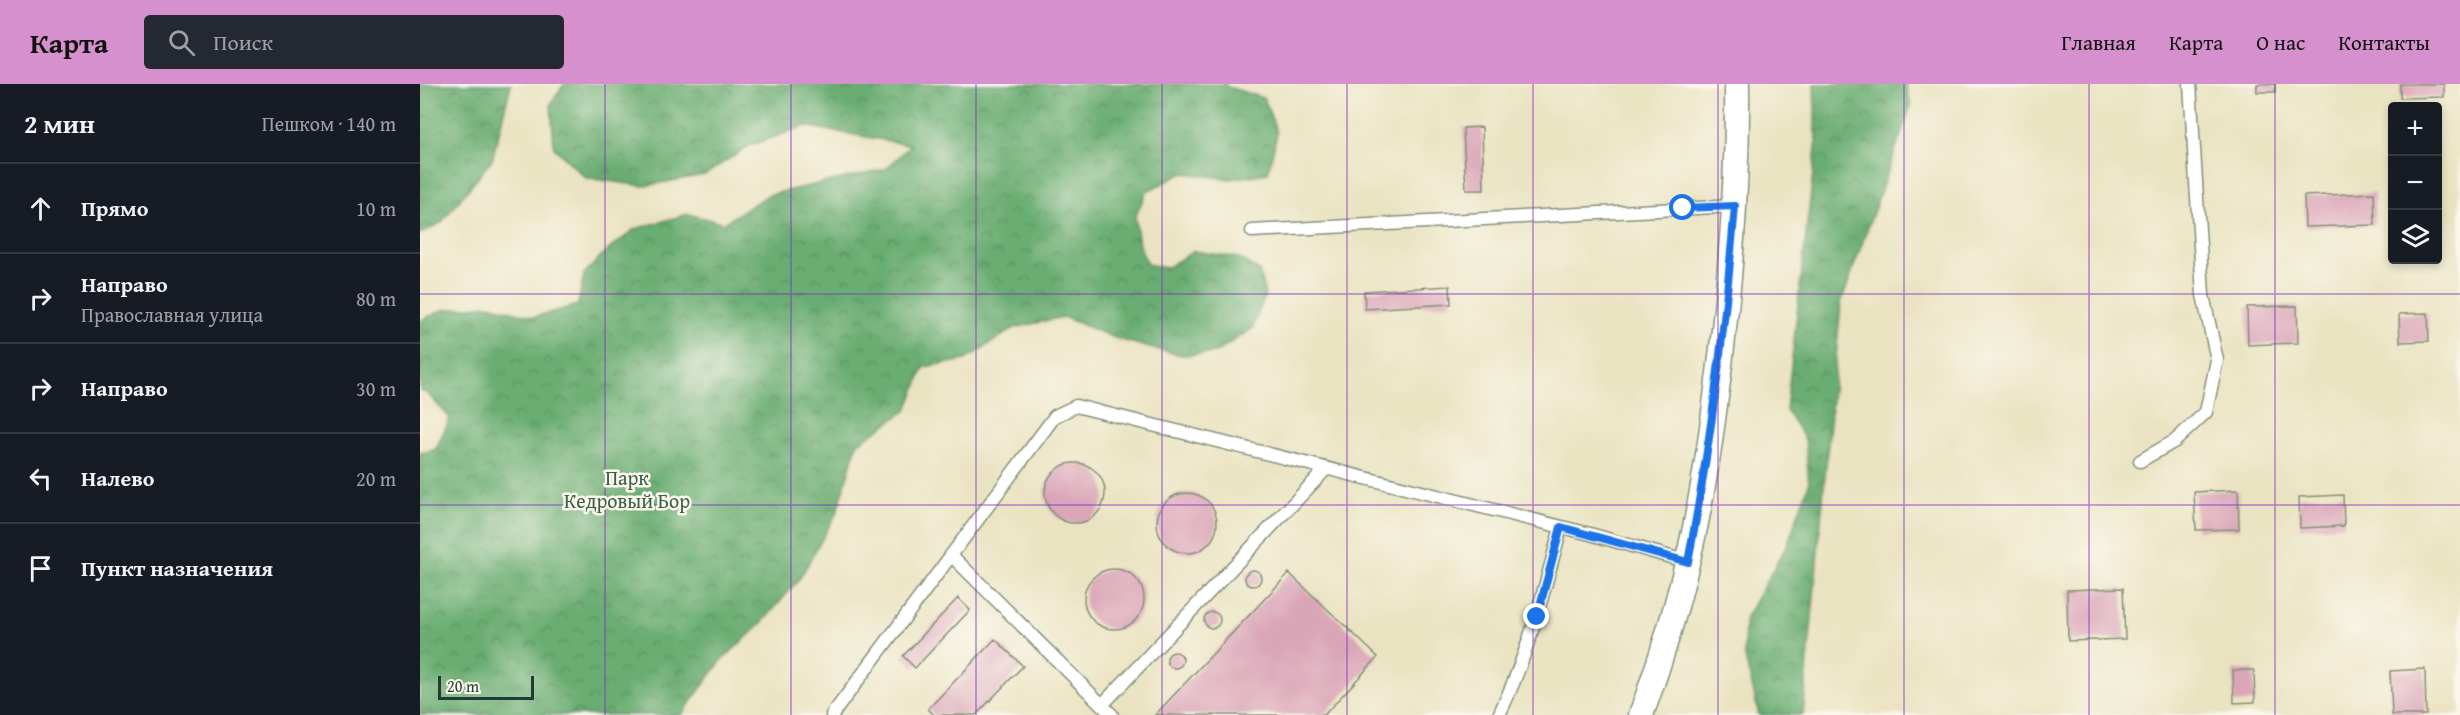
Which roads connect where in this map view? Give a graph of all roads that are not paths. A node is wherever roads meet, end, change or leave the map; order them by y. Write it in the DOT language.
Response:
graph roads {
  1 [pos="1737,84"];
  2 [pos="2190,84"];
  3 [pos="1735,206"];
  4 [pos="1252,231"];
  5 [pos="2140,460"];
  6 [pos="1326,468"];
  7 [pos="1561,527"];
  8 [pos="951,555"];
  9 [pos="1688,562"];
  10 [pos="1102,705"];
  11 [pos="832,715"];
  12 [pos="1112,715"];
  13 [pos="1498,715"];
  14 [pos="1641,715"];
  1 -- 3 [label="street"];
  2 -- 5 [label="lane"];
  3 -- 4 [label="lane"];
  3 -- 9 [label="street"];
  6 -- 7 [label="lane"];
  6 -- 8 [label="lane"];
  6 -- 10 [label="lane"];
  7 -- 9 [label="lane"];
  7 -- 13 [label="lane"];
  8 -- 10 [label="lane"];
  8 -- 11 [label="lane"];
  9 -- 14 [label="street"];
  10 -- 12 [label="lane"];
}
